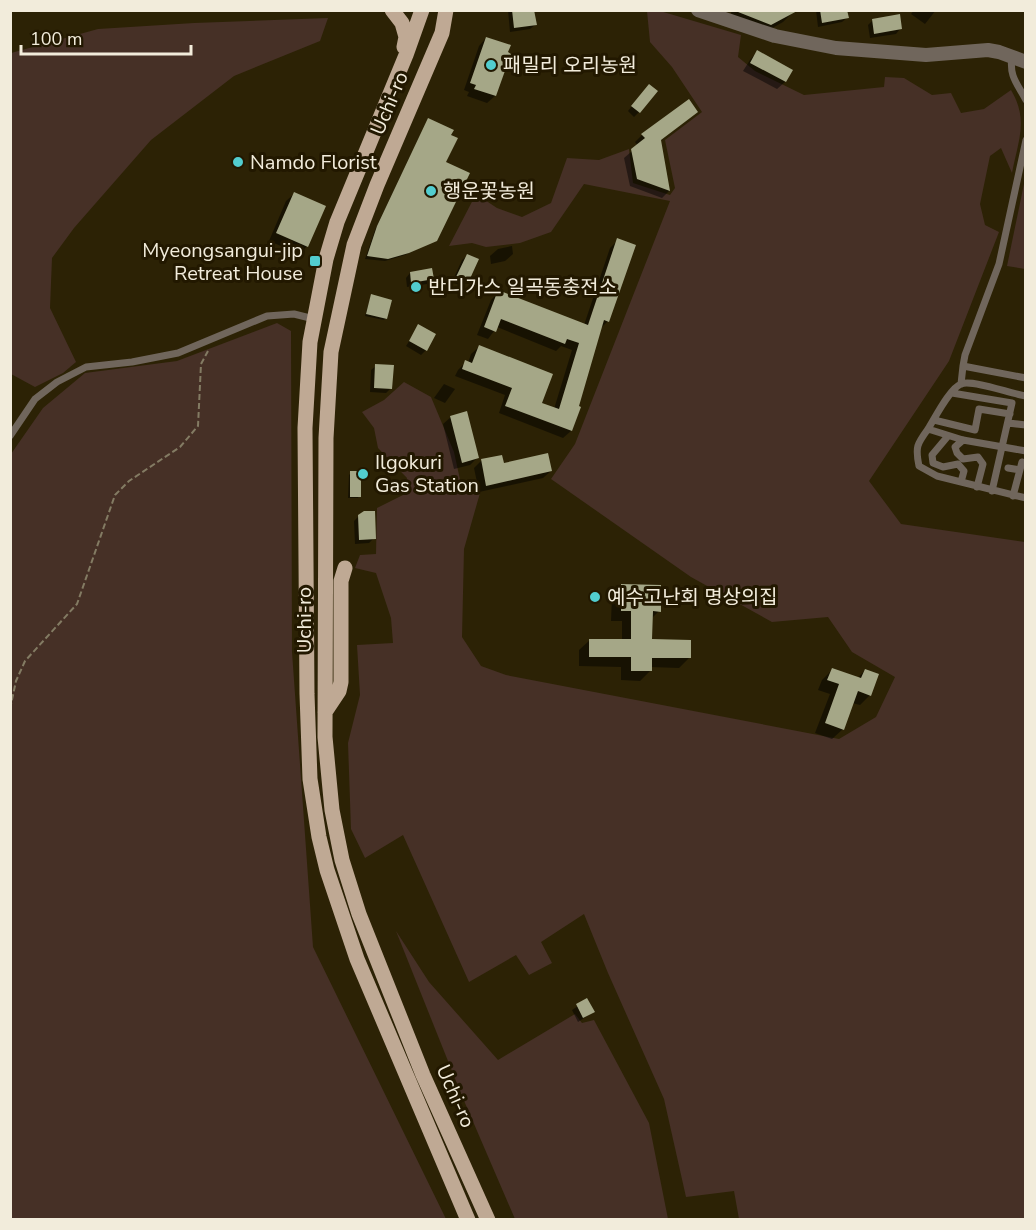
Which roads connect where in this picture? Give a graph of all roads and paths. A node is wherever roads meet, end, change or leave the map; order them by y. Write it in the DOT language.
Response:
graph roads {
  1 [pos="392,10"];
  2 [pos="422,10"];
  3 [pos="446,10"];
  4 [pos="698,10"];
  5 [pos="406,55"];
  6 [pos="1012,56"];
  7 [pos="1026,62"];
  8 [pos="1026,100"];
  9 [pos="1026,140"];
  10 [pos="314,319"];
  11 [pos="214,338"];
  12 [pos="963,366"];
  13 [pos="1026,378"];
  14 [pos="961,384"];
  15 [pos="952,393"];
  16 [pos="1026,396"];
  17 [pos="1010,414"];
  18 [pos="934,420"];
  19 [pos="1008,423"];
  20 [pos="1026,425"];
  21 [pos="928,429"];
  22 [pos="10,436"];
  23 [pos="948,436"];
  24 [pos="963,440"];
  25 [pos="1004,447"];
  26 [pos="1026,451"];
  27 [pos="1008,468"];
  28 [pos="961,482"];
  29 [pos="977,487"];
  30 [pos="992,491"];
  31 [pos="1013,495"];
  32 [pos="1026,498"];
  33 [pos="345,568"];
  34 [pos="10,709"];
  35 [pos="325,712"];
  36 [pos="468,1220"];
  37 [pos="488,1220"];
  1 -- 5 [label="main road"];
  2 -- 5 [label="main road, Uchi-ro"];
  3 -- 35 [label="main road, Uchi-ro"];
  4 -- 6 [label="street"];
  5 -- 10 [label="main road, Uchi-ro"];
  6 -- 7 [label="street"];
  6 -- 8 [label="lane"];
  9 -- 12 [label="lane"];
  10 -- 11 [label="lane"];
  10 -- 36 [label="main road, Uchi-ro"];
  11 -- 22 [label="lane"];
  11 -- 34 [label="path"];
  12 -- 13 [label="lane"];
  12 -- 14 [label="lane"];
  14 -- 15 [label="lane"];
  14 -- 16 [label="lane"];
  15 -- 17 [label="lane"];
  15 -- 18 [label="lane"];
  17 -- 18 [label="lane"];
  17 -- 19 [label="lane"];
  18 -- 21 [label="lane"];
  19 -- 20 [label="lane"];
  19 -- 25 [label="lane"];
  21 -- 23 [label="lane"];
  21 -- 28 [label="lane"];
  23 -- 24 [label="lane"];
  23 -- 28 [label="lane"];
  24 -- 25 [label="lane"];
  24 -- 29 [label="lane"];
  25 -- 26 [label="lane"];
  25 -- 30 [label="lane"];
  27 -- 31 [label="lane"];
  28 -- 29 [label="lane"];
  29 -- 30 [label="lane"];
  30 -- 31 [label="lane"];
  31 -- 32 [label="lane"];
  33 -- 35 [label="main road"];
  35 -- 37 [label="main road, Uchi-ro"];
}
